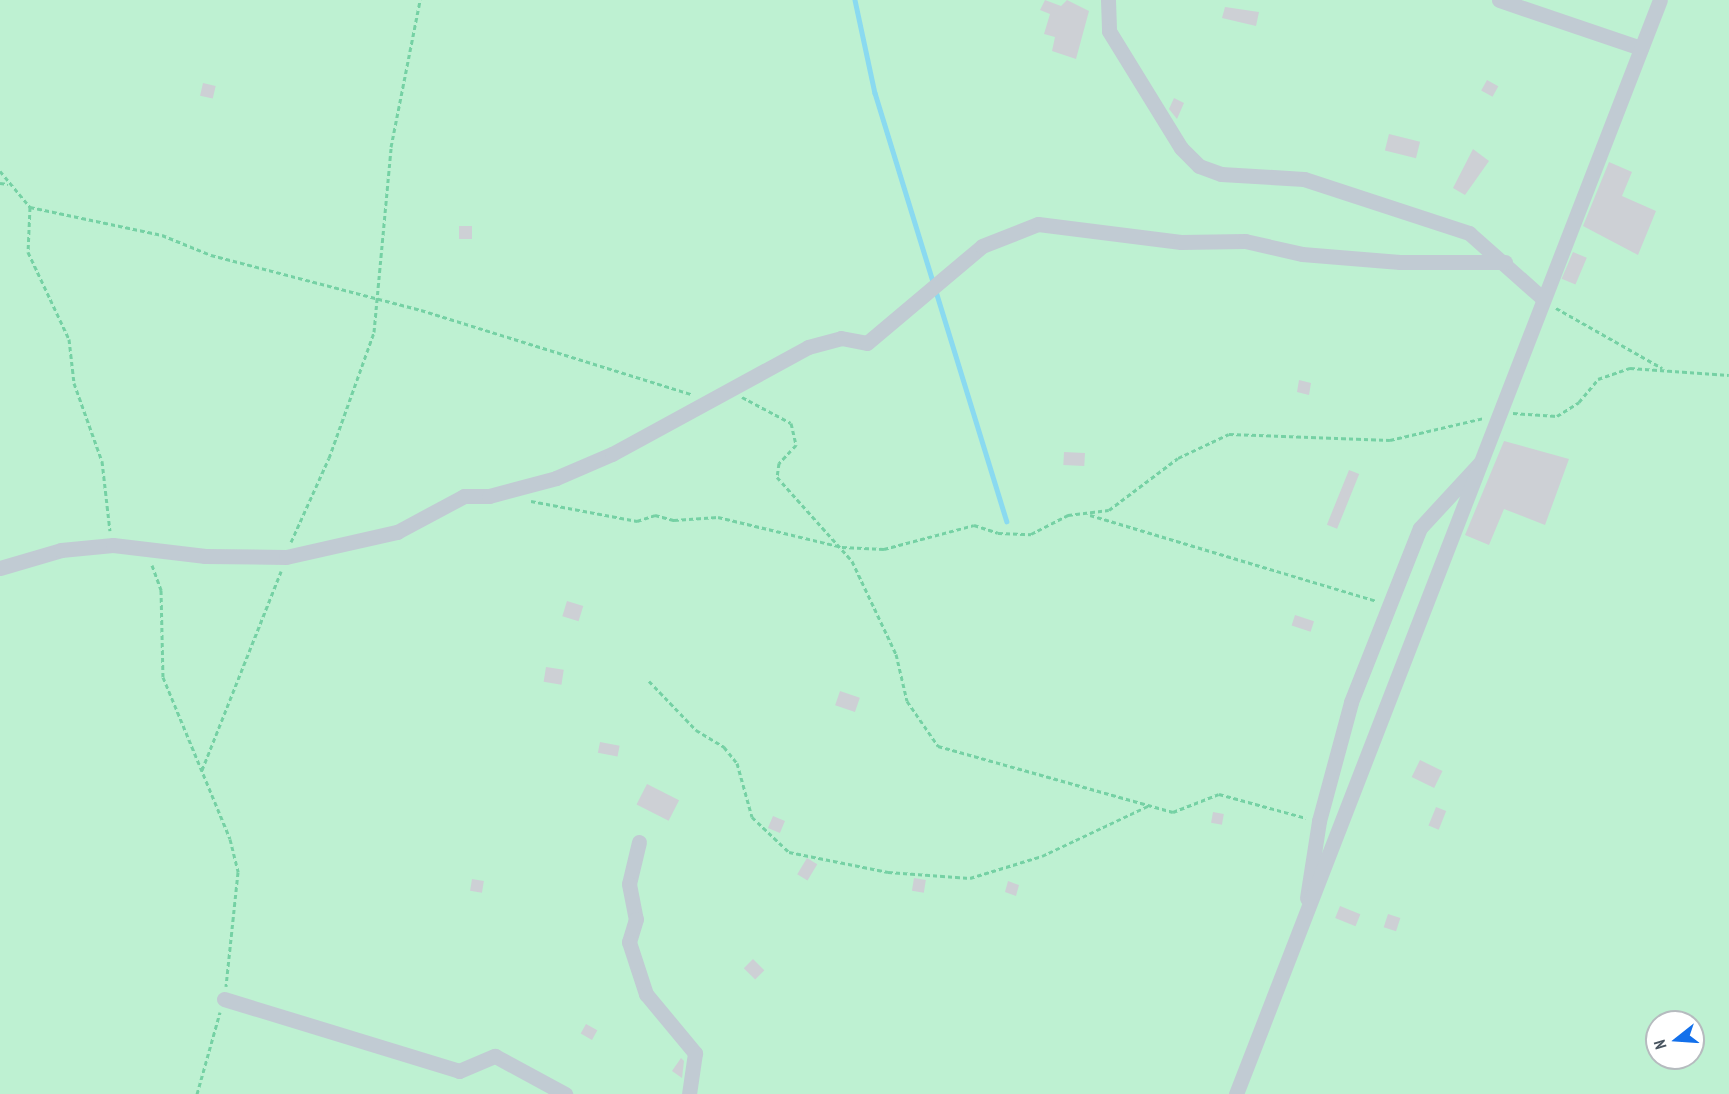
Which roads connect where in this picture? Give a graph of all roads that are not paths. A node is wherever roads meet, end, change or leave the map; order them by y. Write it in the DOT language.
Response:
graph roads {
  1 [pos="1108,0"];
  2 [pos="1499,0"];
  3 [pos="1660,0"];
  4 [pos="1641,48"];
  5 [pos="1505,262"];
  6 [pos="1541,297"];
  7 [pos="1483,460"];
  8 [pos="0,567"];
  9 [pos="639,842"];
  10 [pos="1303,924"];
  11 [pos="224,999"];
  12 [pos="565,1094"];
  13 [pos="689,1094"];
  14 [pos="1236,1094"];
  1 -- 5 [label="street"];
  2 -- 4 [label="street"];
  3 -- 4 [label="street"];
  4 -- 6 [label="street"];
  5 -- 6 [label="street"];
  5 -- 8 [label="street"];
  6 -- 7 [label="street"];
  7 -- 10 [label="street"];
  7 -- 10 [label="street"];
  9 -- 13 [label="street"];
  10 -- 14 [label="street"];
  11 -- 12 [label="street"];
}
